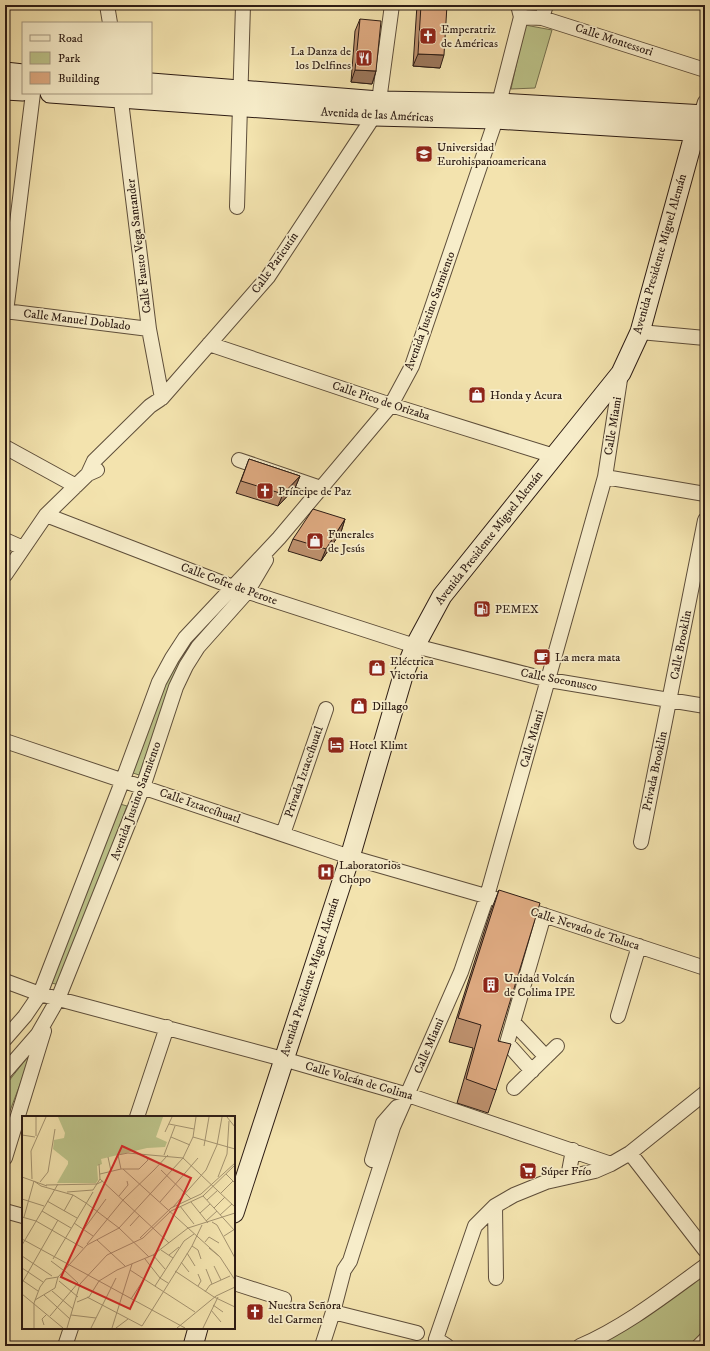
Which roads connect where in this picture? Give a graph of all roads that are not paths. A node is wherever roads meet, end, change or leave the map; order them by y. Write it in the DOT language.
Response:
graph roads {
  1 [pos="107,5"];
  2 [pos="243,5"];
  3 [pos="392,5"];
  4 [pos="520,11"];
  5 [pos="544,11"];
  6 [pos="110,22"];
  7 [pos="705,70"];
  8 [pos="5,72"];
  9 [pos="22,74"];
  10 [pos="152,84"];
  11 [pos="5,90"];
  12 [pos="22,91"];
  13 [pos="33,94"];
  14 [pos="85,94"];
  15 [pos="120,95"];
  16 [pos="241,98"];
  17 [pos="376,108"];
  18 [pos="497,111"];
  19 [pos="702,119"];
  20 [pos="237,207"];
  21 [pos="5,312"];
  22 [pos="149,329"];
  23 [pos="640,332"];
  24 [pos="705,338"];
  25 [pos="209,344"];
  26 [pos="621,373"];
  27 [pos="162,398"];
  28 [pos="392,404"];
  29 [pos="5,447"];
  30 [pos="554,456"];
  31 [pos="240,460"];
  32 [pos="605,477"];
  33 [pos="76,486"];
  34 [pos="321,488"];
  35 [pos="705,494"];
  36 [pos="46,515"];
  37 [pos="705,520"];
  38 [pos="279,538"];
  39 [pos="5,540"];
  40 [pos="23,548"];
  41 [pos="5,575"];
  42 [pos="233,587"];
  43 [pos="247,592"];
  44 [pos="415,646"];
  45 [pos="549,680"];
  46 [pos="670,700"];
  47 [pos="705,706"];
  48 [pos="326,709"];
  49 [pos="5,741"];
  50 [pos="122,782"];
  51 [pos="144,788"];
  52 [pos="283,834"];
  53 [pos="641,842"];
  54 [pos="350,857"];
  55 [pos="487,896"];
  56 [pos="544,915"];
  57 [pos="638,946"];
  58 [pos="705,968"];
  59 [pos="5,981"];
  60 [pos="40,994"];
  61 [pos="58,999"];
  62 [pos="618,1016"];
  63 [pos="48,1019"];
  64 [pos="513,1022"];
  65 [pos="167,1027"];
  66 [pos="5,1039"];
  67 [pos="557,1046"];
  68 [pos="546,1057"];
  69 [pos="283,1059"];
  70 [pos="532,1071"];
  71 [pos="5,1072"];
  72 [pos="514,1088"];
  73 [pos="705,1093"];
  74 [pos="408,1095"];
  75 [pos="138,1116"];
  76 [pos="573,1150"];
  77 [pos="630,1153"];
  78 [pos="5,1158"];
  79 [pos="611,1164"];
  80 [pos="568,1177"];
  81 [pos="495,1206"];
  82 [pos="235,1210"];
  83 [pos="5,1211"];
  84 [pos="22,1216"];
  85 [pos="705,1250"];
  86 [pos="705,1266"];
  87 [pos="496,1278"];
  88 [pos="235,1283"];
  89 [pos="284,1299"];
  90 [pos="333,1312"];
  91 [pos="71,1329"];
  92 [pos="198,1329"];
  93 [pos="417,1333"];
  94 [pos="705,1335"];
  95 [pos="442,1342"];
  96 [pos="65,1346"];
  97 [pos="193,1346"];
  98 [pos="322,1346"];
  99 [pos="580,1346"];
  100 [pos="694,1346"];
  1 -- 6 [label="street"];
  2 -- 16 [label="street"];
  3 -- 17 [label="street"];
  4 -- 5 [label="street, Calle Montessori"];
  4 -- 18 [label="street, Avenida Justino Sarmiento"];
  5 -- 7 [label="street, Calle Montessori"];
  8 -- 9 [label="main road"];
  10 -- 16 [label="main road, Avenida de las Américas"];
  11 -- 12 [label="main road"];
  13 -- 21 [label="street"];
  14 -- 15 [label="main road, Avenida de las Américas"];
  15 -- 16 [label="main road, Avenida de las Américas"];
  15 -- 22 [label="street, Calle Fausto Vega Santander"];
  16 -- 17 [label="main road, Avenida de las Américas"];
  16 -- 20 [label="street"];
  17 -- 18 [label="main road, Avenida de las Américas"];
  17 -- 25 [label="street, Calle Paricutín"];
  18 -- 19 [label="main road, Avenida de las Américas"];
  18 -- 28 [label="street, Avenida Justino Sarmiento"];
  19 -- 23 [label="main road, Avenida Presidente Miguel Alemán"];
  21 -- 22 [label="street, Calle Manuel Doblado"];
  22 -- 27 [label="street, Calle Fausto Vega Santander"];
  23 -- 24 [label="street"];
  23 -- 26 [label="main road, Avenida Presidente Miguel Alemán"];
  25 -- 27 [label="street, Calle Paricutín"];
  25 -- 28 [label="street, Calle Pico de Orizaba"];
  26 -- 30 [label="main road, Avenida Presidente Miguel Alemán"];
  26 -- 32 [label="street, Calle Miami"];
  27 -- 33 [label="street, Calle Paricutín"];
  28 -- 30 [label="street, Calle Pico de Orizaba"];
  28 -- 34 [label="street, Avenida Justino Sarmiento"];
  29 -- 33 [label="street"];
  30 -- 44 [label="main road, Avenida Presidente Miguel Alemán"];
  31 -- 34 [label="street"];
  32 -- 35 [label="street"];
  32 -- 45 [label="street, Calle Miami"];
  33 -- 36 [label="street, Calle Paricutín"];
  34 -- 38 [label="street, Avenida Justino Sarmiento"];
  36 -- 40 [label="street, Calle Paricutín"];
  36 -- 42 [label="street, Calle Cofre de Perote"];
  37 -- 46 [label="street, Calle Brooklin"];
  38 -- 42 [label="street, Avenida Justino Sarmiento"];
  38 -- 43 [label="street, Avenida Justino Sarmiento"];
  39 -- 40 [label="street"];
  40 -- 41 [label="street, Calle Paricutín"];
  42 -- 43 [label="street, Calle Cofre de Perote"];
  42 -- 50 [label="street, Avenida Justino Sarmiento"];
  43 -- 44 [label="street, Calle Cofre de Perote"];
  43 -- 51 [label="street, Avenida Justino Sarmiento"];
  44 -- 45 [label="street, Calle Soconusco"];
  44 -- 54 [label="main road, Avenida Presidente Miguel Alemán"];
  45 -- 46 [label="street, Calle Soconusco"];
  45 -- 55 [label="street, Calle Miami"];
  46 -- 47 [label="street, Calle Soconusco"];
  46 -- 53 [label="street, Privada Brooklin"];
  48 -- 52 [label="street, Privada Iztaccíhuatl"];
  49 -- 50 [label="street, Calle Iztaccíhuatl"];
  50 -- 51 [label="street, Calle Iztaccíhuatl"];
  50 -- 60 [label="street, Avenida Justino Sarmiento"];
  51 -- 52 [label="street, Calle Iztaccíhuatl"];
  51 -- 61 [label="street, Avenida Justino Sarmiento"];
  52 -- 54 [label="street, Calle Iztaccíhuatl"];
  54 -- 55 [label="street, Calle Nevado de Toluca"];
  54 -- 69 [label="main road, Avenida Presidente Miguel Alemán"];
  55 -- 56 [label="street, Calle Nevado de Toluca"];
  55 -- 74 [label="street, Calle Miami"];
  56 -- 57 [label="street, Calle Nevado de Toluca"];
  56 -- 64 [label="street"];
  57 -- 58 [label="street, Calle Nevado de Toluca"];
  57 -- 62 [label="street"];
  59 -- 60 [label="street, Calle Volcán de Colima"];
  60 -- 61 [label="street, Calle Volcán de Colima"];
  60 -- 66 [label="street, Avenida Justino Sarmiento"];
  61 -- 63 [label="street, Avenida Justino Sarmiento"];
  61 -- 65 [label="street, Calle Volcán de Colima"];
  63 -- 71 [label="street, Avenida Justino Sarmiento"];
  63 -- 78 [label="street"];
  64 -- 68 [label="street"];
  64 -- 70 [label="street"];
  65 -- 69 [label="street, Calle Volcán de Colima"];
  65 -- 75 [label="street"];
  67 -- 68 [label="street"];
  68 -- 70 [label="street"];
  69 -- 74 [label="street, Calle Volcán de Colima"];
  69 -- 82 [label="main road, Avenida Presidente Miguel Alemán"];
  70 -- 72 [label="street"];
  73 -- 77 [label="street"];
  74 -- 76 [label="street, Calle Volcán de Colima"];
  74 -- 90 [label="street, Calle Miami"];
  76 -- 79 [label="street, Calle Volcán de Colima"];
  76 -- 80 [label="street"];
  77 -- 79 [label="street"];
  77 -- 85 [label="street"];
  79 -- 80 [label="street"];
  80 -- 81 [label="street"];
  81 -- 87 [label="street"];
  81 -- 95 [label="street"];
  83 -- 84 [label="street"];
  86 -- 99 [label="street"];
  88 -- 89 [label="street"];
  90 -- 93 [label="street"];
  90 -- 98 [label="street, Calle Miami"];
  91 -- 96 [label="street"];
  92 -- 97 [label="main road"];
  94 -- 100 [label="lane"];
}
